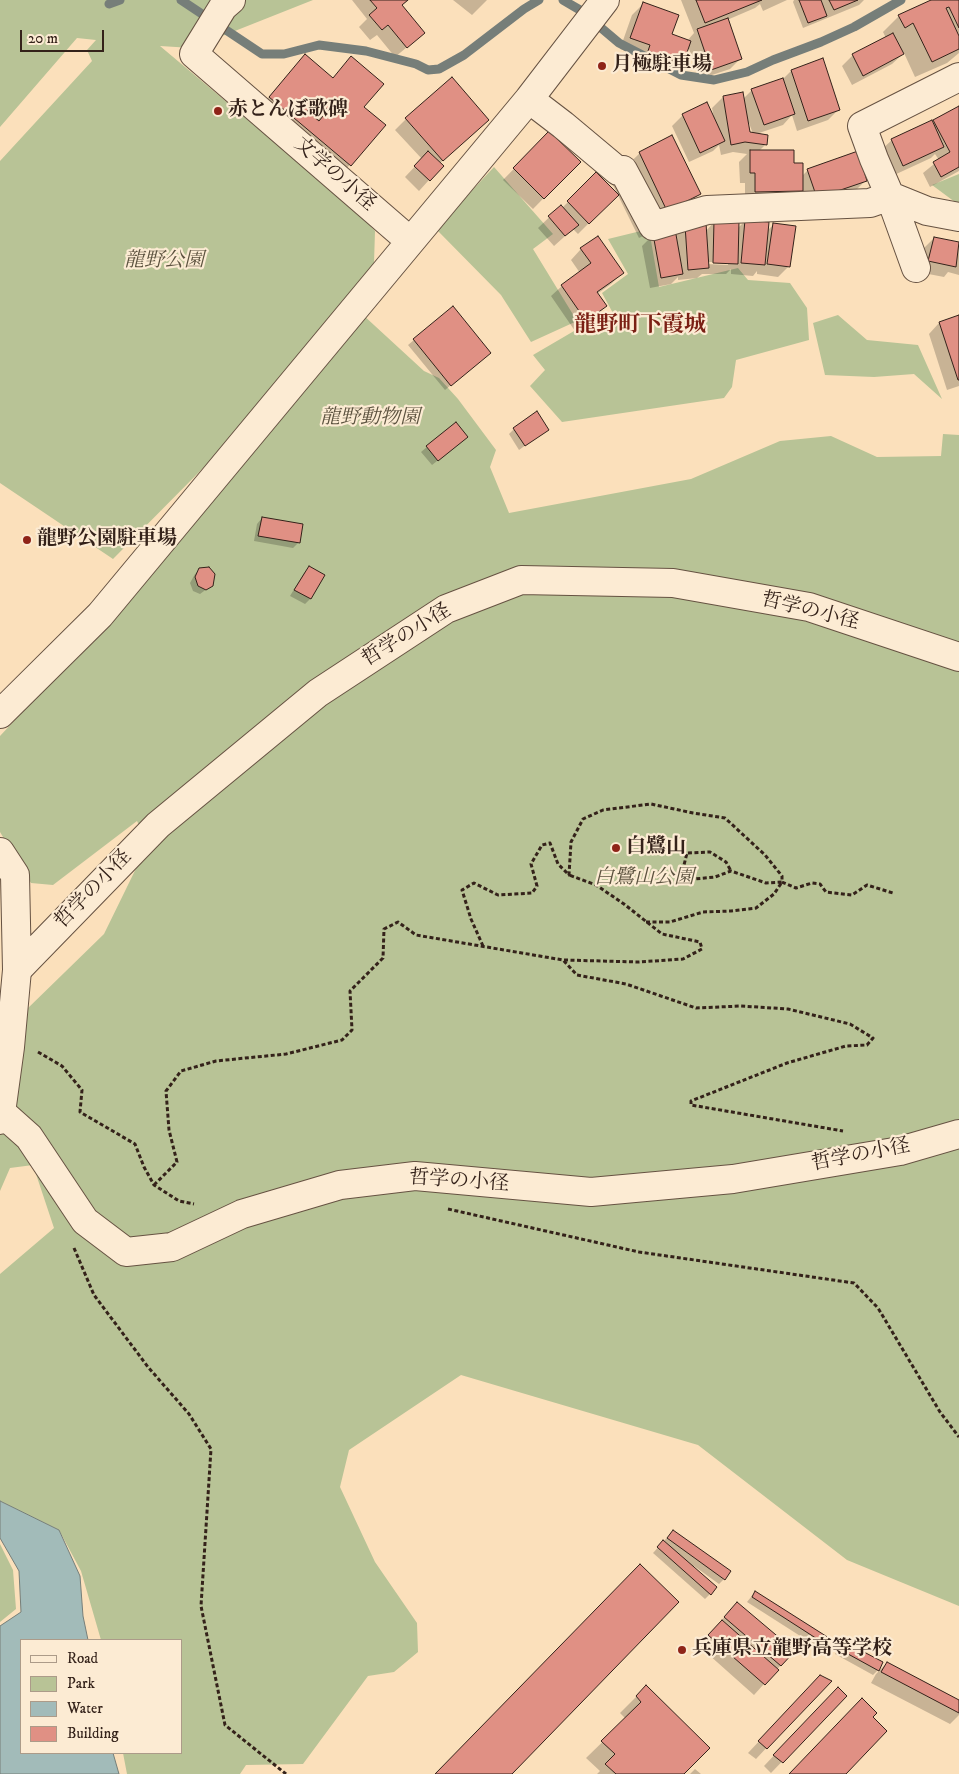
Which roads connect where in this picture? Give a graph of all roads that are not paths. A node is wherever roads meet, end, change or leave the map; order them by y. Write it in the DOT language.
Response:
graph roads {
  1 [pos="231,0"];
  2 [pos="605,0"];
  3 [pos="959,77"];
  4 [pos="529,99"];
  5 [pos="890,196"];
  6 [pos="959,217"];
  7 [pos="410,241"];
  8 [pos="916,268"];
  9 [pos="959,657"];
  10 [pos="0,714"];
  11 [pos="0,852"];
  12 [pos="17,970"];
  13 [pos="1,1116"];
  14 [pos="959,1134"];
  1 -- 7 [label="street, 文学の小径"];
  2 -- 4 [label="street"];
  3 -- 5 [label="street"];
  4 -- 5 [label="street"];
  4 -- 7 [label="street"];
  5 -- 6 [label="street"];
  5 -- 8 [label="street"];
  7 -- 10 [label="street"];
  9 -- 12 [label="street, 哲学の小径"];
  11 -- 12 [label="street"];
  12 -- 13 [label="street"];
  13 -- 14 [label="street, 哲学の小径"];
}
